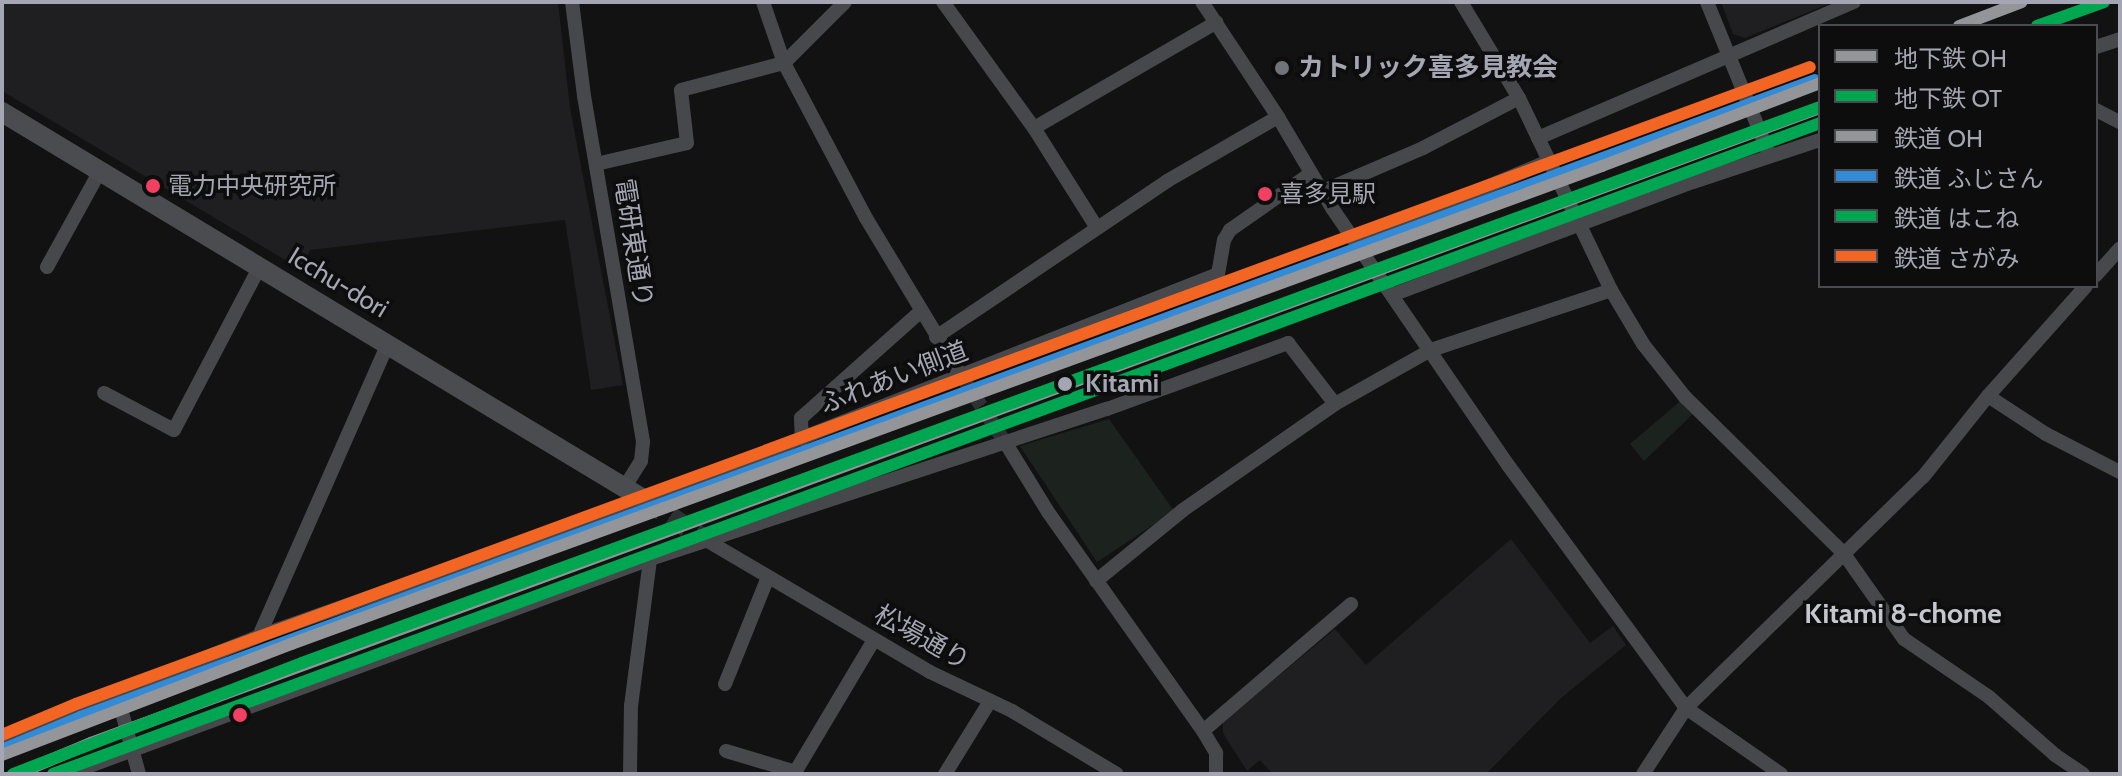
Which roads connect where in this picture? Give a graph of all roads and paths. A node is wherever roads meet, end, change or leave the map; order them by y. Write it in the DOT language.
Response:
graph roads {
  1 [pos="572,2"];
  2 [pos="763,2"];
  3 [pos="845,2"];
  4 [pos="943,2"];
  5 [pos="1202,2"];
  6 [pos="1461,2"];
  7 [pos="1707,2"];
  8 [pos="1854,2"];
  9 [pos="1217,22"];
  10 [pos="2120,39"];
  11 [pos="2098,46"];
  12 [pos="1730,55"];
  13 [pos="784,63"];
  14 [pos="1519,98"];
  15 [pos="2098,111"];
  16 [pos="2,112"];
  17 [pos="1278,117"];
  18 [pos="2120,122"];
  19 [pos="1034,128"];
  20 [pos="1538,138"];
  21 [pos="1818,141"];
  22 [pos="1770,156"];
  23 [pos="1549,161"];
  24 [pos="596,164"];
  25 [pos="100,171"];
  26 [pos="1310,174"];
  27 [pos="1321,192"];
  28 [pos="1579,226"];
  29 [pos="1097,228"];
  30 [pos="1356,241"];
  31 [pos="2120,248"];
  32 [pos="260,266"];
  33 [pos="47,267"];
  34 [pos="2098,273"];
  35 [pos="2084,288"];
  36 [pos="1611,290"];
  37 [pos="1392,295"];
  38 [pos="920,312"];
  39 [pos="936,337"];
  40 [pos="388,344"];
  41 [pos="1431,350"];
  42 [pos="962,377"];
  43 [pos="104,393"];
  44 [pos="1988,396"];
  45 [pos="1335,404"];
  46 [pos="802,439"];
  47 [pos="1005,442"];
  48 [pos="2120,472"];
  49 [pos="625,487"];
  50 [pos="645,500"];
  51 [pos="706,540"];
  52 [pos="1844,554"];
  53 [pos="650,559"];
  54 [pos="768,577"];
  55 [pos="1096,581"];
  56 [pos="1351,604"];
  57 [pos="259,636"];
  58 [pos="874,640"];
  59 [pos="725,684"];
  60 [pos="116,691"];
  61 [pos="990,701"];
  62 [pos="1686,708"];
  63 [pos="1203,731"];
  64 [pos="2,738"];
  65 [pos="135,749"];
  66 [pos="726,751"];
  67 [pos="795,773"];
  68 [pos="68,774"];
  69 [pos="139,774"];
  70 [pos="630,774"];
  71 [pos="945,774"];
  72 [pos="1117,774"];
  73 [pos="1216,774"];
  74 [pos="1643,774"];
  75 [pos="1781,774"];
  76 [pos="2083,774"];
  1 -- 24 [label="street, 電研東通り"];
  2 -- 13 [label="street"];
  3 -- 13 [label="street"];
  4 -- 19 [label="street"];
  5 -- 9 [label="street"];
  6 -- 14 [label="street"];
  7 -- 12 [label="street"];
  8 -- 12 [label="street"];
  9 -- 17 [label="street"];
  9 -- 19 [label="street"];
  10 -- 11 [label="street"];
  12 -- 20 [label="street"];
  12 -- 22 [label="street"];
  13 -- 24 [label="street"];
  13 -- 38 [label="street"];
  14 -- 20 [label="street"];
  14 -- 27 [label="street"];
  15 -- 18 [label="street"];
  16 -- 25 [label="street, Icchu-dori"];
  17 -- 26 [label="street"];
  17 -- 29 [label="street"];
  19 -- 29 [label="street"];
  20 -- 23 [label="street"];
  21 -- 22 [label="street"];
  22 -- 28 [label="street"];
  23 -- 28 [label="street"];
  23 -- 30 [label="street"];
  24 -- 49 [label="street, 電研東通り"];
  25 -- 32 [label="street, Icchu-dori"];
  25 -- 33 [label="street"];
  26 -- 27 [label="street"];
  26 -- 42 [label="street, ふれあい側道"];
  27 -- 30 [label="street"];
  28 -- 36 [label="street"];
  28 -- 37 [label="street"];
  29 -- 39 [label="street"];
  30 -- 37 [label="street"];
  31 -- 34 [label="street"];
  32 -- 40 [label="street, Icchu-dori"];
  32 -- 43 [label="street"];
  35 -- 44 [label="street"];
  36 -- 41 [label="street"];
  36 -- 52 [label="street"];
  37 -- 41 [label="street"];
  38 -- 39 [label="street"];
  38 -- 46 [label="street"];
  39 -- 42 [label="street"];
  40 -- 49 [label="street, Icchu-dori"];
  40 -- 57 [label="street"];
  41 -- 45 [label="street"];
  41 -- 62 [label="street"];
  42 -- 46 [label="street, ふれあい側道"];
  44 -- 48 [label="street"];
  44 -- 52 [label="street"];
  45 -- 47 [label="street"];
  45 -- 55 [label="street"];
  46 -- 50 [label="street, ふれあい側道"];
  47 -- 51 [label="street"];
  47 -- 55 [label="street"];
  49 -- 50 [label="street, Icchu-dori"];
  50 -- 57 [label="street, ふれあい側道"];
  51 -- 53 [label="street"];
  51 -- 54 [label="street, 松場通り"];
  52 -- 62 [label="street"];
  52 -- 76 [label="street"];
  53 -- 65 [label="street"];
  53 -- 70 [label="street"];
  54 -- 58 [label="street, 松場通り"];
  54 -- 59 [label="street"];
  55 -- 63 [label="street"];
  56 -- 63 [label="street"];
  57 -- 60 [label="street, ふれあい側道"];
  58 -- 61 [label="street, 松場通り"];
  58 -- 67 [label="street"];
  60 -- 64 [label="street, ふれあい側道"];
  60 -- 65 [label="street"];
  61 -- 71 [label="street"];
  61 -- 72 [label="street, 松場通り"];
  62 -- 74 [label="street"];
  62 -- 75 [label="street"];
  63 -- 73 [label="street"];
  65 -- 68 [label="street"];
  65 -- 69 [label="street"];
  66 -- 67 [label="street"];
}
